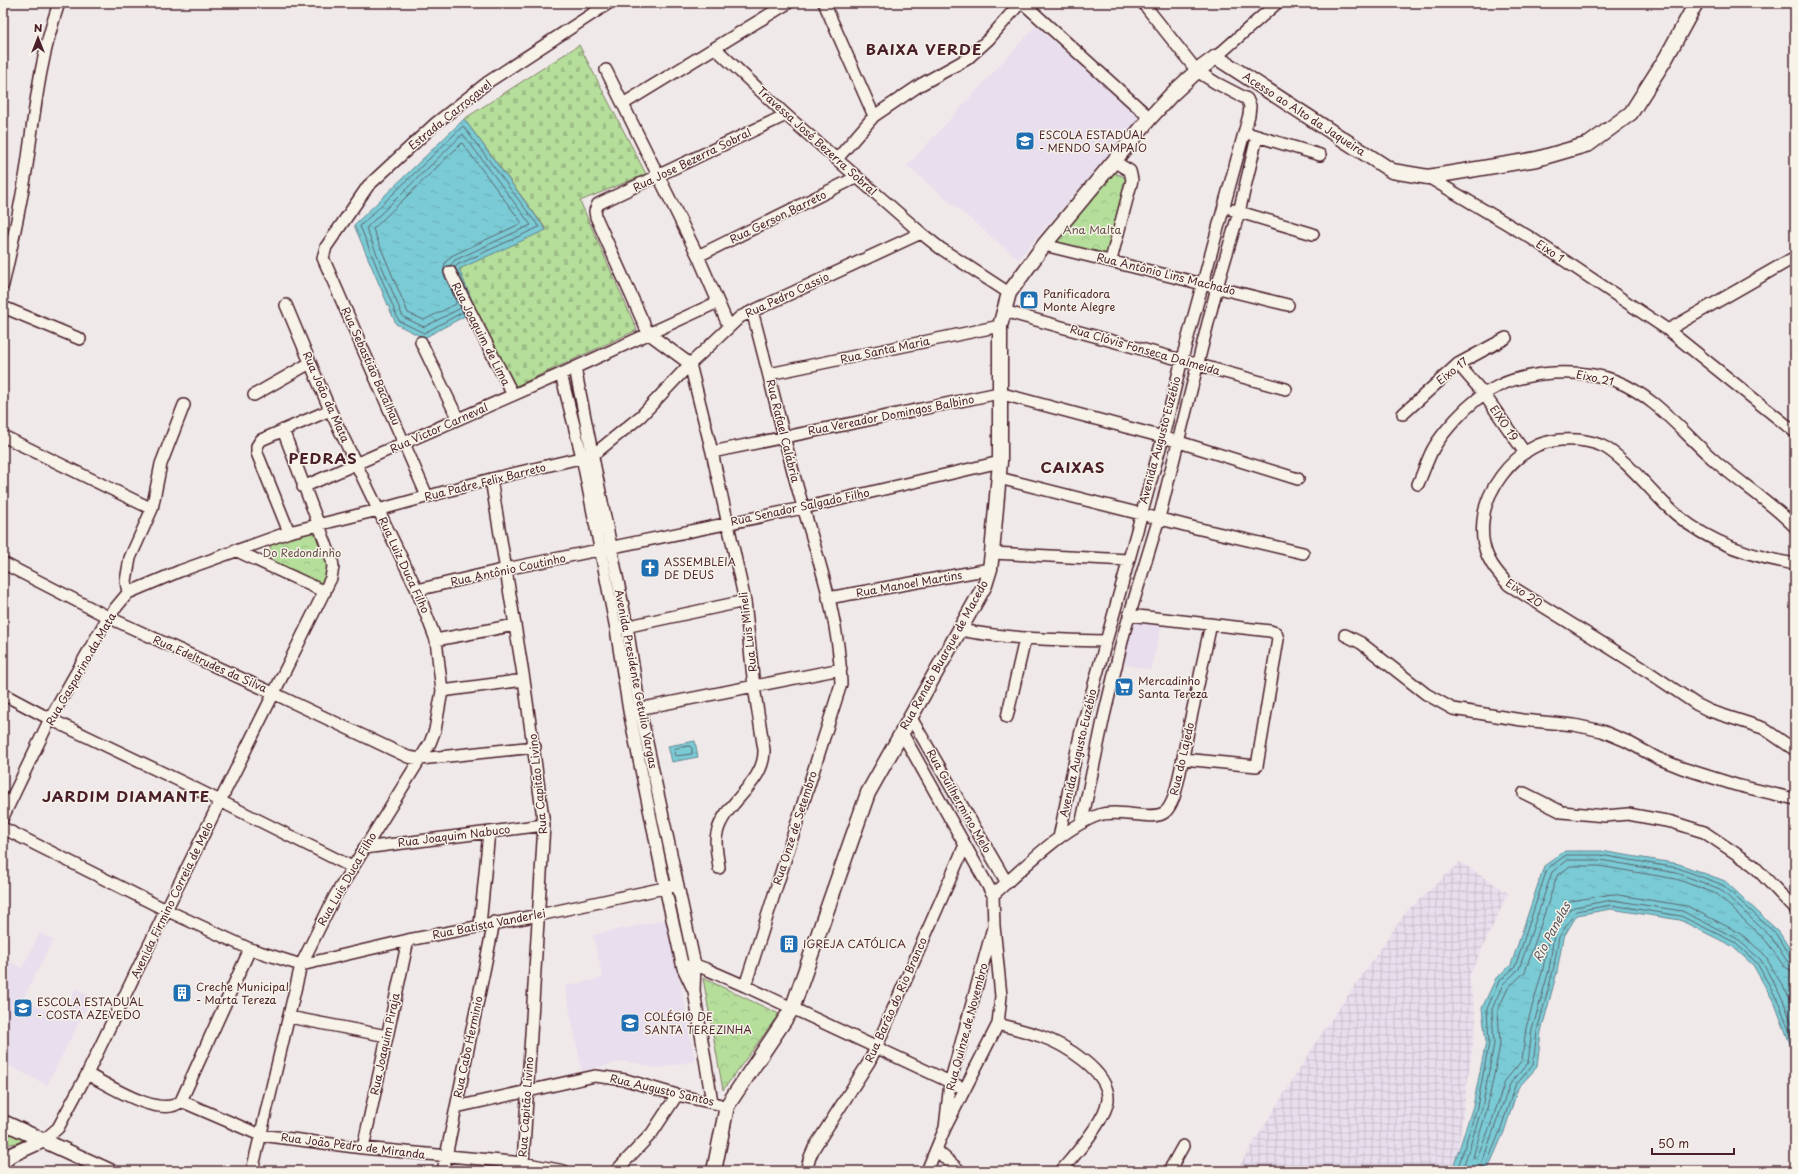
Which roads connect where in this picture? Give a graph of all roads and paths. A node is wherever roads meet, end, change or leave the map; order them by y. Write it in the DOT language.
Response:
graph roads {
  1 [pos="59,3"];
  2 [pos="609,3"];
  3 [pos="788,3"];
  4 [pos="824,3"];
  5 [pos="1022,3"];
  6 [pos="1143,3"];
  7 [pos="1277,3"];
  8 [pos="1696,3"];
  9 [pos="715,48"];
  10 [pos="1216,57"];
  11 [pos="606,70"];
  12 [pos="1197,71"];
  13 [pos="623,104"];
  14 [pos="786,115"];
  15 [pos="874,116"];
  16 [pos="1150,118"];
  17 [pos="1243,132"];
  18 [pos="1257,137"];
  19 [pos="1320,156"];
  20 [pos="837,159"];
  21 [pos="1115,162"];
  22 [pos="659,176"];
  23 [pos="858,177"];
  24 [pos="1428,177"];
  25 [pos="1223,207"];
  26 [pos="1239,212"];
  27 [pos="921,233"];
  28 [pos="1313,234"];
  29 [pos="1044,245"];
  30 [pos="698,256"];
  31 [pos="1795,257"];
  32 [pos="323,258"];
  33 [pos="1111,260"];
  34 [pos="450,272"];
  35 [pos="1203,283"];
  36 [pos="3,285"];
  37 [pos="1217,286"];
  38 [pos="1010,293"];
  39 [pos="718,302"];
  40 [pos="286,305"];
  41 [pos="1288,305"];
  42 [pos="3,307"];
  43 [pos="752,311"];
  44 [pos="1004,311"];
  45 [pos="1000,326"];
  46 [pos="728,327"];
  47 [pos="1668,330"];
  48 [pos="648,333"];
  49 [pos="1506,338"];
  50 [pos="80,339"];
  51 [pos="421,342"];
  52 [pos="1182,359"];
  53 [pos="310,363"];
  54 [pos="690,364"];
  55 [pos="1197,364"];
  56 [pos="1458,364"];
  57 [pos="575,368"];
  58 [pos="561,374"];
  59 [pos="769,374"];
  60 [pos="1286,388"];
  61 [pos="1000,393"];
  62 [pos="1484,394"];
  63 [pos="254,395"];
  64 [pos="513,395"];
  65 [pos="184,405"];
  66 [pos="330,410"];
  67 [pos="1403,414"];
  68 [pos="458,419"];
  69 [pos="283,430"];
  70 [pos="1795,432"];
  71 [pos="3,436"];
  72 [pos="783,437"];
  73 [pos="1163,437"];
  74 [pos="1179,442"];
  75 [pos="405,443"];
  76 [pos="712,452"];
  77 [pos="1525,453"];
  78 [pos="587,456"];
  79 [pos="1000,462"];
  80 [pos="357,465"];
  81 [pos="999,478"];
  82 [pos="491,479"];
  83 [pos="1298,479"];
  84 [pos="1418,484"];
  85 [pos="303,487"];
  86 [pos="427,496"];
  87 [pos="803,508"];
  88 [pos="152,509"];
  89 [pos="378,510"];
  90 [pos="1140,513"];
  91 [pos="1159,518"];
  92 [pos="728,522"];
  93 [pos="318,523"];
  94 [pos="1795,528"];
  95 [pos="289,532"];
  96 [pos="611,548"];
  97 [pos="235,550"];
  98 [pos="600,550"];
  99 [pos="992,554"];
  100 [pos="1303,554"];
  101 [pos="1128,560"];
  102 [pos="3,563"];
  103 [pos="1795,564"];
  104 [pos="506,569"];
  105 [pos="990,569"];
  106 [pos="417,590"];
  107 [pos="325,592"];
  108 [pos="128,593"];
  109 [pos="828,598"];
  110 [pos="745,601"];
  111 [pos="1129,615"];
  112 [pos="108,617"];
  113 [pos="1211,624"];
  114 [pos="515,625"];
  115 [pos="627,626"];
  116 [pos="616,629"];
  117 [pos="960,630"];
  118 [pos="1345,635"];
  119 [pos="1026,639"];
  120 [pos="436,640"];
  121 [pos="1105,641"];
  122 [pos="841,669"];
  123 [pos="524,680"];
  124 [pos="754,687"];
  125 [pos="442,691"];
  126 [pos="273,692"];
  127 [pos="3,694"];
  128 [pos="640,710"];
  129 [pos="629,711"];
  130 [pos="1007,717"];
  131 [pos="911,718"];
  132 [pos="50,719"];
  133 [pos="902,733"];
  134 [pos="535,747"];
  135 [pos="1795,750"];
  136 [pos="420,759"];
  137 [pos="1182,759"];
  138 [pos="1524,792"];
  139 [pos="1795,800"];
  140 [pos="220,801"];
  141 [pos="3,818"];
  142 [pos="1082,821"];
  143 [pos="544,825"];
  144 [pos="3,828"];
  145 [pos="489,832"];
  146 [pos="1059,838"];
  147 [pos="965,846"];
  148 [pos="364,848"];
  149 [pos="352,867"];
  150 [pos="719,868"];
  151 [pos="1007,883"];
  152 [pos="678,884"];
  153 [pos="665,887"];
  154 [pos="994,895"];
  155 [pos="1795,909"];
  156 [pos="166,910"];
  157 [pos="539,915"];
  158 [pos="494,922"];
  159 [pos="480,925"];
  160 [pos="994,926"];
  161 [pos="408,940"];
  162 [pos="250,949"];
  163 [pos="301,965"];
  164 [pos="695,965"];
  165 [pos="683,968"];
  166 [pos="745,986"];
  167 [pos="694,991"];
  168 [pos="792,1009"];
  169 [pos="289,1017"];
  170 [pos="998,1024"];
  171 [pos="387,1036"];
  172 [pos="876,1048"];
  173 [pos="87,1074"];
  174 [pos="950,1083"];
  175 [pos="965,1089"];
  176 [pos="526,1090"];
  177 [pos="677,1095"];
  178 [pos="181,1102"];
  179 [pos="712,1102"];
  180 [pos="727,1106"];
  181 [pos="456,1107"];
  182 [pos="3,1122"];
  183 [pos="945,1128"];
  184 [pos="260,1135"];
  185 [pos="44,1140"];
  186 [pos="1183,1146"];
  187 [pos="363,1148"];
  188 [pos="936,1150"];
  189 [pos="446,1156"];
  190 [pos="3,1162"];
  191 [pos="523,1163"];
  192 [pos="110,1171"];
  193 [pos="252,1171"];
  194 [pos="443,1171"];
  195 [pos="564,1171"];
  196 [pos="616,1171"];
  197 [pos="714,1171"];
  198 [pos="806,1171"];
  199 [pos="927,1171"];
  200 [pos="960,1171"];
  201 [pos="1061,1171"];
  202 [pos="1169,1171"];
  1 -- 36 [label="street"];
  2 -- 32 [label="street, Estrada Carroçavel"];
  3 -- 9 [label="street"];
  4 -- 15 [label="street"];
  5 -- 15 [label="street"];
  5 -- 16 [label="street"];
  6 -- 12 [label="street"];
  7 -- 10 [label="street"];
  8 -- 24 [label="street"];
  9 -- 13 [label="street"];
  9 -- 14 [label="street, Travessa José Bezerra Sobral"];
  10 -- 12 [label="street, Rua Renato Buarque de Macedo"];
  10 -- 24 [label="street, Acesso ao Alto da Jaqueira"];
  11 -- 13 [label="street"];
  12 -- 16 [label="street, Rua Renato Buarque de Macedo"];
  12 -- 17 [label="street, Avenida Augusto Euzébio"];
  13 -- 22 [label="street"];
  14 -- 20 [label="street, Travessa José Bezerra Sobral"];
  14 -- 22 [label="street, Rua Jose Bezerra Sobral"];
  15 -- 20 [label="street"];
  16 -- 21 [label="street, Rua Renato Buarque de Macedo"];
  17 -- 18 [label="street"];
  17 -- 25 [label="street, Avenida Augusto Euzébio"];
  18 -- 19 [label="street"];
  18 -- 26 [label="street, Avenida Augusto Euzébio"];
  20 -- 23 [label="street, Travessa José Bezerra Sobral"];
  21 -- 29 [label="street, Rua Renato Buarque de Macedo"];
  21 -- 33 [label="street"];
  22 -- 30 [label="street"];
  22 -- 48 [label="street, Rua Jose Bezerra Sobral"];
  23 -- 27 [label="street, Travessa José Bezerra Sobral"];
  23 -- 30 [label="street, Rua Gerson Barreto"];
  24 -- 47 [label="street, Eixo 1"];
  25 -- 26 [label="street"];
  25 -- 35 [label="street, Avenida Augusto Euzébio"];
  26 -- 28 [label="street"];
  26 -- 37 [label="street, Avenida Augusto Euzébio"];
  27 -- 38 [label="street"];
  27 -- 43 [label="street, Rua Pedro Cassio"];
  29 -- 33 [label="street, Rua Antônio Lins Machado"];
  29 -- 38 [label="street, Rua Renato Buarque de Macedo"];
  30 -- 39 [label="street"];
  31 -- 47 [label="street"];
  32 -- 75 [label="street, Rua Sebastião Bacalhau"];
  33 -- 35 [label="street, Rua Antônio Lins Machado"];
  34 -- 64 [label="street, Rua Joaquim de Lima"];
  35 -- 37 [label="street, Rua Antônio Lins Machado"];
  35 -- 52 [label="street, Avenida Augusto Euzébio"];
  37 -- 41 [label="street, Rua Antônio Lins Machado"];
  37 -- 55 [label="street, Avenida Augusto Euzébio"];
  38 -- 44 [label="street, Rua Renato Buarque de Macedo"];
  39 -- 46 [label="street"];
  39 -- 48 [label="street, Rua Victor Carneval"];
  40 -- 53 [label="street, Rua João da Mata"];
  42 -- 50 [label="street"];
  43 -- 46 [label="street, Rua Pedro Cassio"];
  43 -- 59 [label="street, Rua Rafael Calábria"];
  44 -- 45 [label="street, Rua Renato Buarque de Macedo"];
  44 -- 52 [label="street, Rua Clóvis Fonseca Dalmeida"];
  45 -- 59 [label="street, Rua Santa Maria"];
  45 -- 61 [label="street, Rua Renato Buarque de Macedo"];
  46 -- 54 [label="street, Rua Pedro Cassio"];
  47 -- 70 [label="street, Eixo 1"];
  48 -- 54 [label="street"];
  48 -- 57 [label="street, Rua Victor Carneval"];
  49 -- 56 [label="street, Eixo 17"];
  51 -- 68 [label="street"];
  52 -- 55 [label="street, Rua Clóvis Fonseca Dalmeida"];
  52 -- 73 [label="street, Avenida Augusto Euzébio"];
  53 -- 63 [label="street"];
  53 -- 66 [label="street, Rua João da Mata"];
  54 -- 76 [label="street, Rua Luis Mineli"];
  54 -- 78 [label="street, Rua Pedro Cassio"];
  55 -- 60 [label="street, Rua Clóvis Fonseca Dalmeida"];
  55 -- 74 [label="street, Avenida Augusto Euzébio"];
  56 -- 62 [label="street, EIXO 19"];
  56 -- 67 [label="street, Eixo 17"];
  57 -- 58 [label="street, Rua Victor Carneval"];
  57 -- 78 [label="street, Avenida Presidente Getulio Vargas"];
  58 -- 64 [label="street, Rua Victor Carneval"];
  58 -- 78 [label="street, Avenida Presidente Getulio Vargas"];
  59 -- 72 [label="street, Rua Rafael Calábria"];
  61 -- 72 [label="street, Rua Vereador Domingos Balbino"];
  61 -- 73 [label="street"];
  61 -- 79 [label="street, Rua Renato Buarque de Macedo"];
  62 -- 77 [label="street, EIXO 19"];
  62 -- 84 [label="street, Eixo 21"];
  62 -- 94 [label="street, Eixo 21"];
  64 -- 68 [label="street, Rua Victor Carneval"];
  65 -- 88 [label="street"];
  66 -- 69 [label="street"];
  66 -- 80 [label="street, Rua João da Mata"];
  68 -- 75 [label="street, Rua Victor Carneval"];
  69 -- 85 [label="street, Avenida Firmino Correia de Melo"];
  69 -- 95 [label="street"];
  71 -- 88 [label="street"];
  72 -- 76 [label="street, Rua Vereador Domingos Balbino"];
  72 -- 87 [label="street, Rua Rafael Calábria"];
  73 -- 74 [label="street"];
  73 -- 90 [label="street, Avenida Augusto Euzébio"];
  74 -- 83 [label="street"];
  74 -- 91 [label="street, Avenida Augusto Euzébio"];
  75 -- 80 [label="street, Rua Victor Carneval"];
  75 -- 86 [label="street, Rua Sebastião Bacalhau"];
  76 -- 92 [label="street, Rua Luis Mineli"];
  77 -- 103 [label="street, Eixo 20"];
  77 -- 135 [label="street, Eixo 20"];
  78 -- 82 [label="street, Rua Padre Felix Barreto"];
  78 -- 96 [label="street, Avenida Presidente Getulio Vargas"];
  78 -- 98 [label="street, Avenida Presidente Getulio Vargas"];
  79 -- 81 [label="street, Rua Renato Buarque de Macedo"];
  79 -- 87 [label="street, Rua Senador Salgado Filho"];
  80 -- 85 [label="street, Rua Victor Carneval"];
  80 -- 89 [label="street, Rua João da Mata"];
  81 -- 90 [label="street"];
  81 -- 99 [label="street, Rua Renato Buarque de Macedo"];
  82 -- 86 [label="street, Rua Padre Felix Barreto"];
  82 -- 104 [label="street, Rua Capitão Livino"];
  85 -- 93 [label="street, Avenida Firmino Correia de Melo"];
  86 -- 89 [label="street, Rua Padre Felix Barreto"];
  87 -- 92 [label="street, Rua Senador Salgado Filho"];
  87 -- 109 [label="street, Rua Rafael Calábria"];
  88 -- 108 [label="street"];
  89 -- 93 [label="street, Rua Padre Felix Barreto"];
  89 -- 106 [label="street, Rua Luiz Duca Filho"];
  90 -- 91 [label="street"];
  90 -- 101 [label="street, Avenida Augusto Euzébio"];
  91 -- 100 [label="street"];
  91 -- 111 [label="street, Avenida Augusto Euzébio"];
  92 -- 96 [label="street, Rua Senador Salgado Filho"];
  92 -- 110 [label="street, Rua Luis Mineli"];
  93 -- 95 [label="street, Rua Padre Felix Barreto"];
  93 -- 107 [label="street, Avenida Firmino Correia de Melo"];
  95 -- 97 [label="street, Rua Padre Felix Barreto"];
  96 -- 98 [label="street, Rua Senador Salgado Filho"];
  96 -- 115 [label="street, Avenida Presidente Getulio Vargas"];
  97 -- 107 [label="street"];
  97 -- 108 [label="street, Rua Padre Felix Barreto"];
  98 -- 104 [label="street, Rua Antônio Coutinho"];
  98 -- 116 [label="street, Avenida Presidente Getulio Vargas"];
  99 -- 101 [label="street"];
  99 -- 105 [label="street, Rua Renato Buarque de Macedo"];
  101 -- 121 [label="street, Avenida Augusto Euzébio"];
  102 -- 112 [label="street, Rua Edeltrudes da Silva"];
  104 -- 106 [label="street, Rua Antônio Coutinho"];
  104 -- 114 [label="street, Rua Capitão Livino"];
  105 -- 109 [label="street, Rua Manoel Martins"];
  105 -- 117 [label="street, Rua Renato Buarque de Macedo"];
  106 -- 120 [label="street, Rua Luiz Duca Filho"];
  107 -- 126 [label="street, Avenida Firmino Correia de Melo"];
  108 -- 112 [label="street, Rua Gasparino da Mata"];
  109 -- 122 [label="street, Rua Rafael Calábria"];
  110 -- 115 [label="street"];
  110 -- 124 [label="street, Rua Luis Mineli"];
  111 -- 113 [label="street"];
  111 -- 142 [label="street, Avenida Augusto Euzébio"];
  112 -- 126 [label="street, Rua Edeltrudes da Silva"];
  112 -- 132 [label="street, Rua Gasparino da Mata"];
  113 -- 137 [label="street, Rua do Lajedo"];
  113 -- 137 [label="street"];
  114 -- 120 [label="street"];
  114 -- 123 [label="street, Rua Capitão Livino"];
  115 -- 116 [label="street"];
  115 -- 128 [label="street, Avenida Presidente Getulio Vargas"];
  116 -- 129 [label="street, Avenida Presidente Getulio Vargas"];
  117 -- 119 [label="street"];
  117 -- 131 [label="street, Rua Renato Buarque de Macedo"];
  118 -- 139 [label="street"];
  119 -- 121 [label="street"];
  119 -- 130 [label="street"];
  120 -- 125 [label="street, Rua Luiz Duca Filho"];
  121 -- 146 [label="street, Avenida Augusto Euzébio"];
  122 -- 124 [label="street"];
  122 -- 166 [label="street, Rua Onze de Setembro"];
  123 -- 125 [label="street"];
  123 -- 134 [label="street, Rua Capitão Livino"];
  124 -- 128 [label="street"];
  124 -- 150 [label="street, Rua Luis Mineli"];
  125 -- 136 [label="street, Rua Luiz Duca Filho"];
  126 -- 136 [label="street, Rua Edeltrudes da Silva"];
  126 -- 140 [label="street, Avenida Firmino Correia de Melo"];
  127 -- 132 [label="street"];
  128 -- 129 [label="street"];
  128 -- 152 [label="street, Avenida Presidente Getulio Vargas"];
  129 -- 153 [label="street, Avenida Presidente Getulio Vargas"];
  131 -- 133 [label="street, Rua Renato Buarque de Macedo"];
  131 -- 151 [label="street, Rua Guilhermino Melo"];
  132 -- 140 [label="street"];
  132 -- 141 [label="street, Rua Gasparino da Mata"];
  133 -- 147 [label="street"];
  133 -- 168 [label="street, Rua Renato Buarque de Macedo"];
  134 -- 136 [label="street"];
  134 -- 143 [label="street, Rua Capitão Livino"];
  136 -- 148 [label="street, Rua Luis Duca Filho"];
  137 -- 142 [label="street, Rua do Lajedo"];
  138 -- 155 [label="street"];
  140 -- 149 [label="street"];
  140 -- 156 [label="street, Avenida Firmino Correia de Melo"];
  142 -- 146 [label="street, Rua do Lajedo"];
  143 -- 145 [label="street, Rua Joaquim Nabuco"];
  143 -- 157 [label="street, Rua Capitão Livino"];
  144 -- 156 [label="street"];
  145 -- 148 [label="street, Rua Joaquim Nabuco"];
  145 -- 159 [label="street"];
  146 -- 151 [label="street, Rua do Lajedo"];
  147 -- 154 [label="street"];
  147 -- 172 [label="street, Rua Barão do Rio Branco"];
  148 -- 149 [label="street, Rua Luis Duca Filho"];
  149 -- 163 [label="street, Rua Luis Duca Filho"];
  151 -- 154 [label="street, Rua do Lajedo"];
  152 -- 153 [label="street, Rua Batista Vanderlei"];
  152 -- 164 [label="street, Avenida Presidente Getulio Vargas"];
  153 -- 157 [label="street, Rua Batista Vanderlei"];
  153 -- 165 [label="street, Avenida Presidente Getulio Vargas"];
  154 -- 160 [label="street, Rua Quinze de Novembro"];
  156 -- 162 [label="street"];
  156 -- 173 [label="street, Avenida Firmino Correia de Melo"];
  157 -- 158 [label="street, Rua Batista Vanderlei"];
  157 -- 176 [label="street, Rua Capitão Livino"];
  158 -- 159 [label="street, Rua Batista Vanderlei"];
  158 -- 181 [label="street, Rua Cabo Herminio"];
  159 -- 161 [label="street, Rua Batista Vanderlei"];
  160 -- 170 [label="street, Rua Quinze de Novembro"];
  160 -- 174 [label="street, Rua Quinze de Novembro"];
  161 -- 163 [label="street, Rua Batista Vanderlei"];
  161 -- 171 [label="street, Rua Joaquim Piraja"];
  162 -- 163 [label="street"];
  162 -- 178 [label="street"];
  163 -- 169 [label="street, Rua Luis Duca Filho"];
  164 -- 165 [label="street"];
  164 -- 166 [label="street"];
  164 -- 167 [label="street, Avenida Presidente Getulio Vargas"];
  165 -- 167 [label="street, Avenida Presidente Getulio Vargas"];
  166 -- 168 [label="street"];
  167 -- 179 [label="street, Avenida Presidente Getulio Vargas"];
  168 -- 172 [label="street"];
  168 -- 180 [label="street, Rua Renato Buarque de Macedo"];
  169 -- 171 [label="street"];
  169 -- 184 [label="street, Rua Luis Duca Filho"];
  170 -- 175 [label="street, Rua Quinze de Novembro"];
  170 -- 201 [label="street"];
  171 -- 187 [label="street, Rua Joaquim Piraja"];
  172 -- 174 [label="street"];
  172 -- 198 [label="street, Rua Barão do Rio Branco"];
  173 -- 178 [label="street"];
  173 -- 185 [label="street, Avenida Firmino Correia de Melo"];
  174 -- 175 [label="street"];
  174 -- 183 [label="street, Rua Quinze de Novembro"];
  175 -- 183 [label="street, Rua Quinze de Novembro"];
  176 -- 177 [label="street, Rua Augusto Santos"];
  176 -- 181 [label="street, Rua Augusto Santos"];
  176 -- 191 [label="street, Rua Capitão Livino"];
  177 -- 179 [label="street, Rua Augusto Santos"];
  177 -- 196 [label="street"];
  178 -- 184 [label="street, Rua João Pedro de Miranda"];
  179 -- 180 [label="street, Rua Augusto Santos"];
  180 -- 197 [label="street"];
  181 -- 189 [label="street, Rua Cabo Herminio"];
  182 -- 185 [label="street"];
  183 -- 188 [label="street, Rua Quinze de Novembro"];
  184 -- 187 [label="street, Rua João Pedro de Miranda"];
  184 -- 193 [label="street, Rua Luis Duca Filho"];
  185 -- 190 [label="street"];
  185 -- 192 [label="street"];
  186 -- 202 [label="street"];
  187 -- 189 [label="street, Rua João Pedro de Miranda"];
  188 -- 199 [label="street, Rua Quinze de Novembro"];
  188 -- 200 [label="street"];
  189 -- 191 [label="street, Rua João Pedro de Miranda"];
  189 -- 194 [label="street, Rua Cabo Herminio"];
  191 -- 195 [label="street, Rua João Pedro de Miranda"];
}
